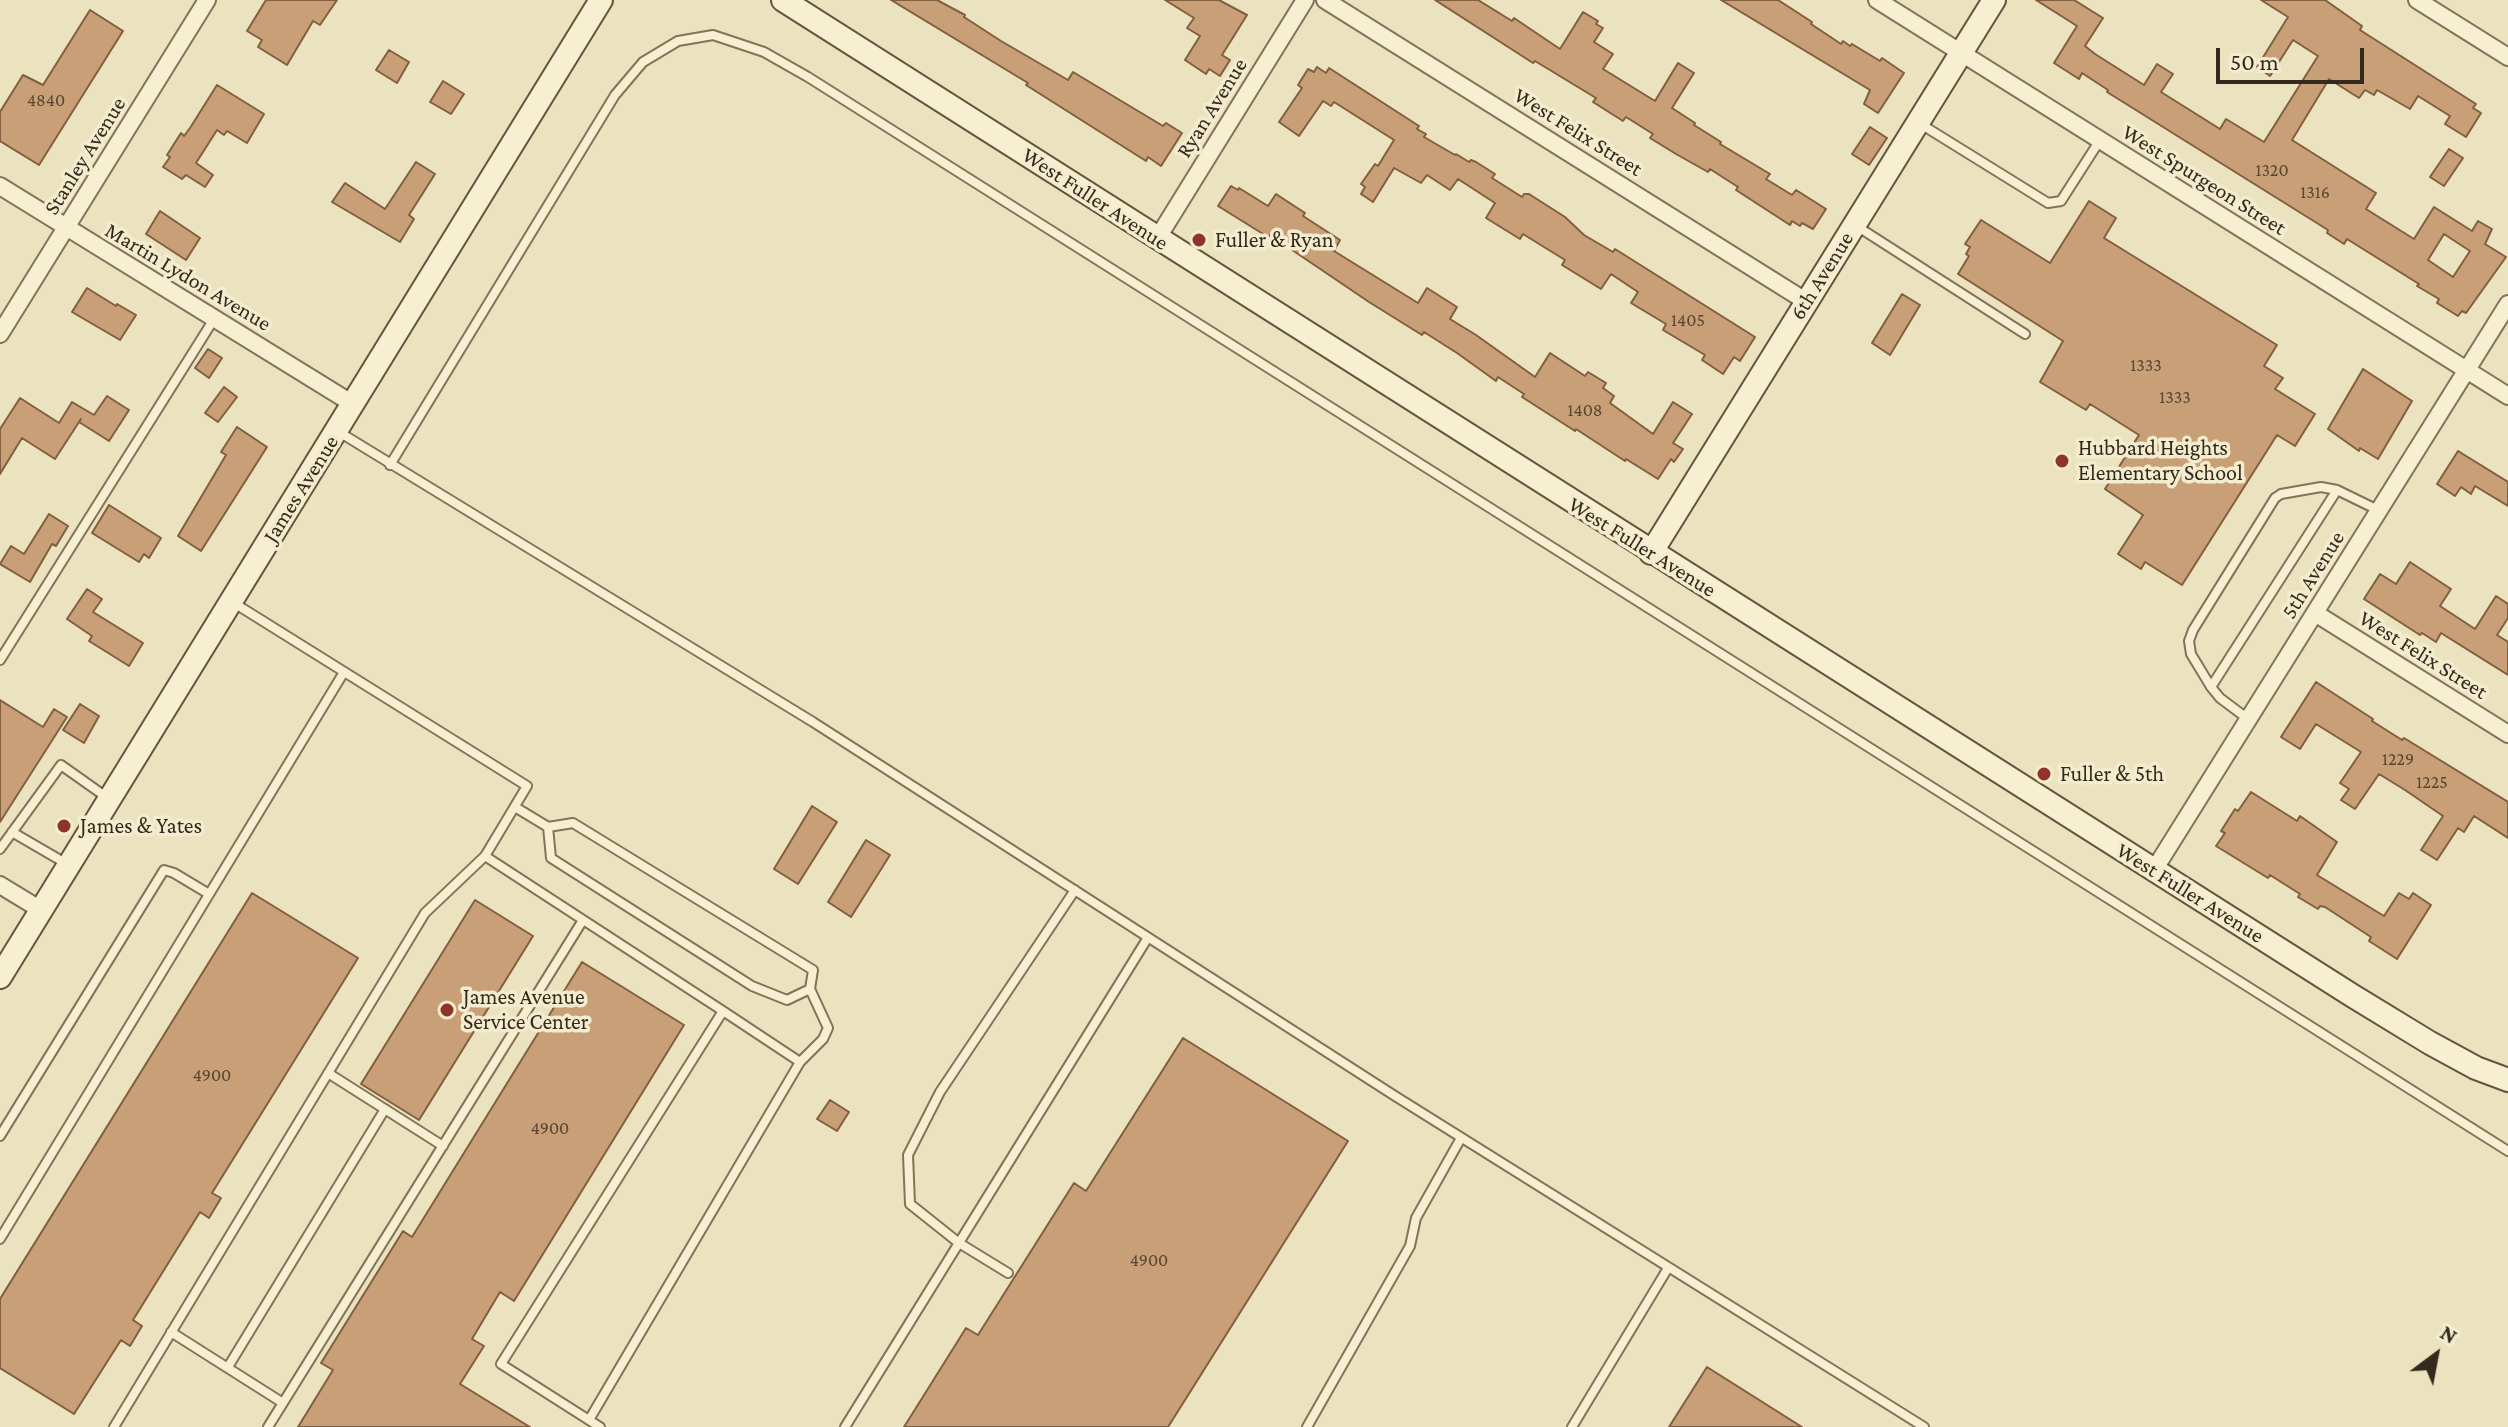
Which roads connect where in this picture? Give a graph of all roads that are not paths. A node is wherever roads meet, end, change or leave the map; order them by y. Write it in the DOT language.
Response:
graph roads {
  1 [pos="207,0"];
  2 [pos="601,0"];
  3 [pos="783,0"];
  4 [pos="1305,0"];
  5 [pos="1325,0"];
  6 [pos="1877,0"];
  7 [pos="1994,0"];
  8 [pos="2417,0"];
  9 [pos="1961,53"];
  10 [pos="2508,57"];
  11 [pos="1918,123"];
  12 [pos="2100,140"];
  13 [pos="0,186"];
  14 [pos="1855,225"];
  15 [pos="66,228"];
  16 [pos="1157,239"];
  17 [pos="1807,302"];
  18 [pos="2508,304"];
  19 [pos="214,319"];
  20 [pos="0,334"];
  21 [pos="2025,334"];
  22 [pos="2467,370"];
  23 [pos="2508,396"];
  24 [pos="353,404"];
  25 [pos="336,431"];
  26 [pos="390,465"];
  27 [pos="2337,490"];
  28 [pos="2379,511"];
  29 [pos="1651,553"];
  30 [pos="231,601"];
  31 [pos="2315,613"];
  32 [pos="0,660"];
  33 [pos="344,672"];
  34 [pos="2211,687"];
  35 [pos="2249,719"];
  36 [pos="2508,734"];
  37 [pos="110,799"];
  38 [pos="515,807"];
  39 [pos="548,827"];
  40 [pos="12,832"];
  41 [pos="0,849"];
  42 [pos="485,856"];
  43 [pos="69,865"];
  44 [pos="2154,870"];
  45 [pos="0,885"];
  46 [pos="1075,890"];
  47 [pos="209,894"];
  48 [pos="41,910"];
  49 [pos="583,920"];
  50 [pos="1147,939"];
  51 [pos="0,977"];
  52 [pos="810,989"];
  53 [pos="723,1011"];
  54 [pos="800,1062"];
  55 [pos="328,1073"];
  56 [pos="2508,1080"];
  57 [pos="385,1109"];
  58 [pos="0,1136"];
  59 [pos="1461,1138"];
  60 [pos="443,1146"];
  61 [pos="2508,1151"];
  62 [pos="0,1239"];
  63 [pos="959,1243"];
  64 [pos="1668,1268"];
  65 [pos="1008,1273"];
  66 [pos="171,1332"];
  67 [pos="228,1367"];
  68 [pos="283,1403"];
  69 [pos="589,1420"];
  70 [pos="114,1427"];
  71 [pos="268,1427"];
  72 [pos="600,1427"];
  73 [pos="845,1427"];
  74 [pos="1307,1427"];
  75 [pos="1572,1427"];
  76 [pos="1924,1427"];
  1 -- 15 [label="street, Stanley Avenue"];
  2 -- 24 [label="street, James Avenue"];
  3 -- 16 [label="street, West Fuller Avenue"];
  4 -- 16 [label="street, Ryan Avenue"];
  5 -- 17 [label="street, West Felix Street"];
  6 -- 9 [label="street, West Spurgeon Street"];
  7 -- 9 [label="street, 6th Avenue"];
  8 -- 10 [label="street"];
  9 -- 11 [label="street, 6th Avenue"];
  9 -- 12 [label="street, West Spurgeon Street"];
  11 -- 12 [label="lane"];
  11 -- 14 [label="street, 6th Avenue"];
  12 -- 22 [label="street, West Spurgeon Street"];
  13 -- 15 [label="street, Martin Lydon Avenue"];
  14 -- 17 [label="street, 6th Avenue"];
  14 -- 21 [label="lane"];
  15 -- 19 [label="street, Martin Lydon Avenue"];
  15 -- 20 [label="street, Stanley Avenue"];
  16 -- 29 [label="street, West Fuller Avenue"];
  17 -- 29 [label="street, 6th Avenue"];
  18 -- 22 [label="street, 5th Avenue"];
  19 -- 24 [label="street, Martin Lydon Avenue"];
  19 -- 32 [label="lane"];
  22 -- 23 [label="street, West Spurgeon Street"];
  22 -- 28 [label="street, 5th Avenue"];
  24 -- 25 [label="street, James Avenue"];
  25 -- 26 [label="lane"];
  25 -- 30 [label="street, James Avenue"];
  26 -- 46 [label="lane"];
  26 -- 61 [label="lane"];
  27 -- 28 [label="lane"];
  27 -- 34 [label="lane"];
  27 -- 34 [label="lane"];
  28 -- 31 [label="street, 5th Avenue"];
  29 -- 44 [label="street, West Fuller Avenue"];
  30 -- 33 [label="lane"];
  30 -- 37 [label="street, James Avenue"];
  31 -- 35 [label="street, 5th Avenue"];
  31 -- 36 [label="street, West Felix Street"];
  33 -- 38 [label="lane"];
  33 -- 47 [label="lane"];
  34 -- 35 [label="lane"];
  35 -- 44 [label="street, 5th Avenue"];
  37 -- 40 [label="lane"];
  37 -- 43 [label="street, James Avenue"];
  38 -- 39 [label="lane"];
  38 -- 42 [label="lane"];
  39 -- 52 [label="lane"];
  39 -- 52 [label="lane"];
  40 -- 41 [label="lane"];
  40 -- 43 [label="lane"];
  42 -- 49 [label="lane"];
  42 -- 55 [label="lane"];
  43 -- 48 [label="street, James Avenue"];
  44 -- 56 [label="street, West Fuller Avenue"];
  45 -- 48 [label="street"];
  46 -- 50 [label="lane"];
  46 -- 63 [label="lane"];
  47 -- 58 [label="lane"];
  47 -- 62 [label="lane"];
  48 -- 51 [label="street, James Avenue"];
  49 -- 53 [label="lane"];
  49 -- 60 [label="lane"];
  50 -- 59 [label="lane"];
  50 -- 63 [label="lane"];
  52 -- 54 [label="lane"];
  53 -- 54 [label="lane"];
  53 -- 69 [label="lane"];
  54 -- 69 [label="lane"];
  55 -- 57 [label="lane"];
  55 -- 66 [label="lane"];
  57 -- 60 [label="lane"];
  57 -- 67 [label="lane"];
  59 -- 64 [label="lane"];
  59 -- 74 [label="lane"];
  60 -- 68 [label="lane"];
  63 -- 65 [label="lane"];
  63 -- 73 [label="lane"];
  64 -- 75 [label="lane"];
  64 -- 76 [label="lane"];
  66 -- 67 [label="lane"];
  66 -- 70 [label="lane"];
  67 -- 68 [label="lane"];
  68 -- 71 [label="lane"];
  69 -- 72 [label="lane"];
}
